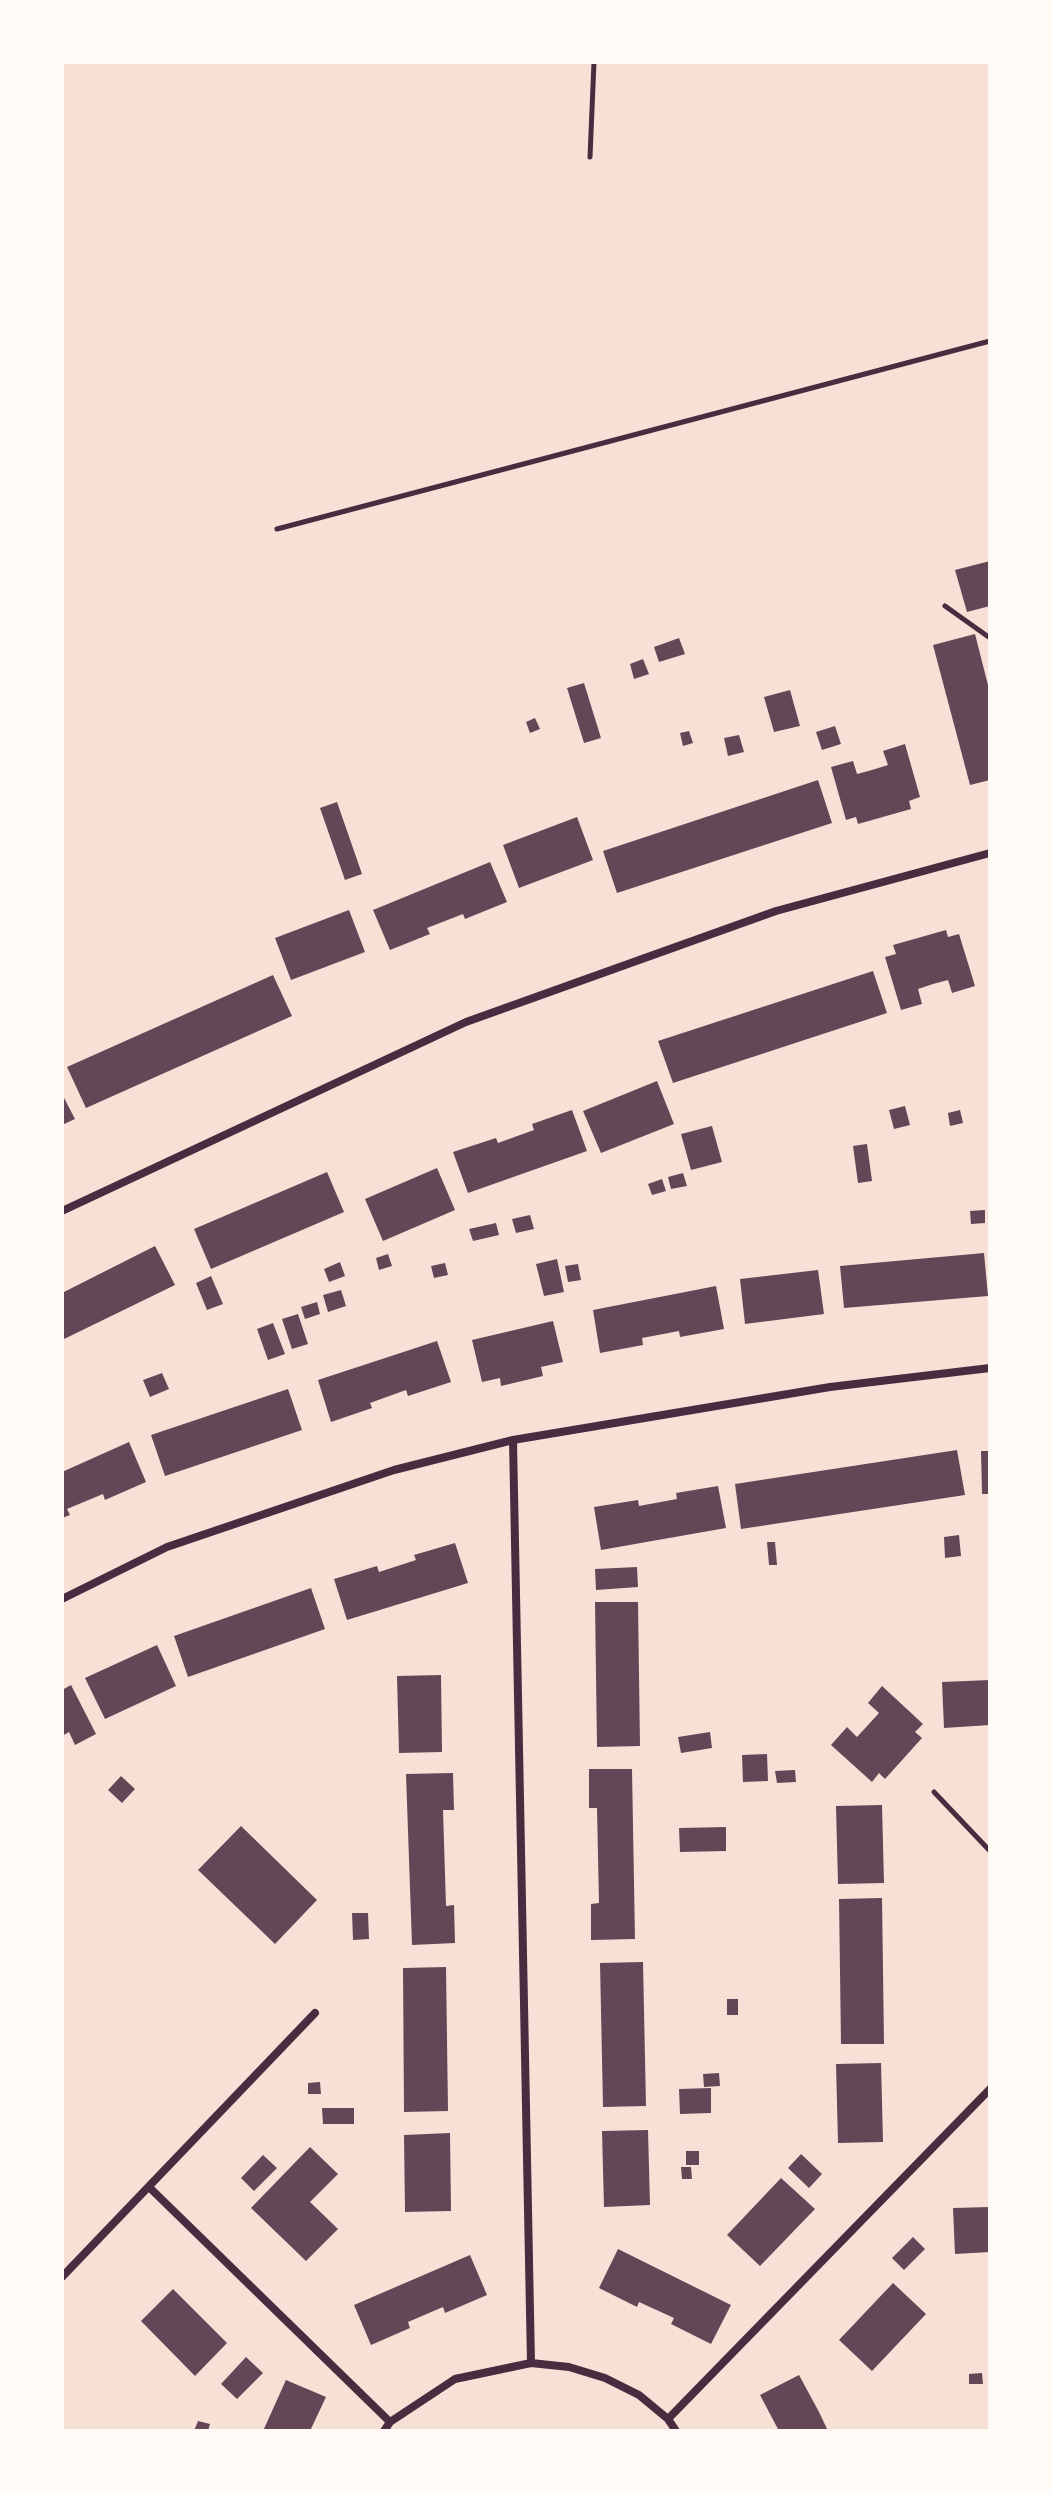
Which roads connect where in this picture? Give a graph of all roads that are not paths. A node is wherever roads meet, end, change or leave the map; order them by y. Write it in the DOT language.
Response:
graph roads {
  1 [pos="990,853"];
  2 [pos="62,1211"];
  3 [pos="990,1368"];
  4 [pos="513,1440"];
  5 [pos="62,1599"];
  6 [pos="315,2013"];
  7 [pos="990,2089"];
  8 [pos="149,2187"];
  9 [pos="62,2277"];
  10 [pos="531,2363"];
  11 [pos="668,2419"];
  12 [pos="390,2422"];
  13 [pos="384,2431"];
  14 [pos="676,2431"];
  1 -- 2 [label="street"];
  3 -- 4 [label="street"];
  4 -- 5 [label="street"];
  4 -- 10 [label="street"];
  6 -- 8 [label="street"];
  7 -- 11 [label="street"];
  8 -- 9 [label="street"];
  8 -- 12 [label="street"];
  10 -- 11 [label="street"];
  10 -- 12 [label="street"];
  11 -- 14 [label="street"];
  12 -- 13 [label="street"];
}
